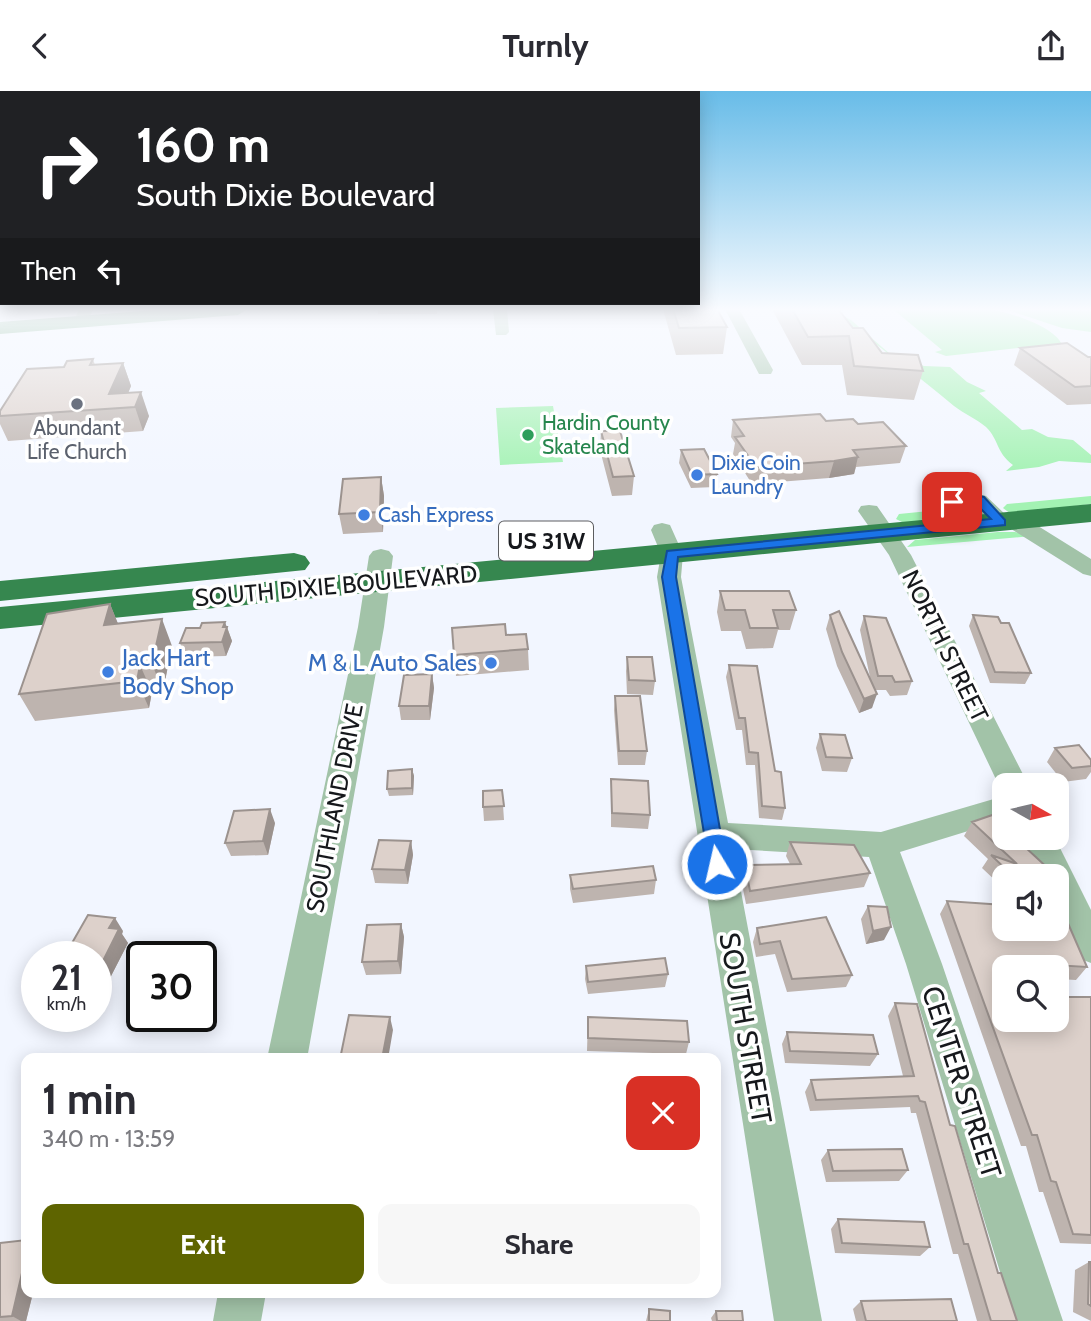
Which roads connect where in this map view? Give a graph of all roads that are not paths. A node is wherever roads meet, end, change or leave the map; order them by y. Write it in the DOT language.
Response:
graph roads {
  1 [pos="763,366"];
  2 [pos="765,370"];
  3 [pos="1091,490"];
  4 [pos="1091,513"];
  5 [pos="998,514"];
  6 [pos="877,522"];
  7 [pos="667,542"];
  8 [pos="379,569"];
  9 [pos="1091,569"];
  10 [pos="0,591"];
  11 [pos="0,618"];
  12 [pos="1008,773"];
  13 [pos="992,812"];
  14 [pos="712,835"];
  15 [pos="881,845"];
  16 [pos="1045,851"];
  17 [pos="1091,947"];
  18 [pos="288,1053"];
  19 [pos="241,1298"];
  20 [pos="237,1321"];
  21 [pos="798,1321"];
  22 [pos="1039,1321"];
  1 -- 2 [label="street"];
  3 -- 5 [label="highway, SOUTH DIXIE BOULEVARD / US 31W"];
  4 -- 5 [label="highway, SOUTH DIXIE BOULEVARD / US 31W"];
  5 -- 6 [label="highway, SOUTH DIXIE BOULEVARD / US 31W"];
  5 -- 9 [label="street"];
  6 -- 7 [label="highway, SOUTH DIXIE BOULEVARD / US 31W"];
  6 -- 12 [label="street, NORTH STREET"];
  7 -- 8 [label="highway, SOUTH DIXIE BOULEVARD / US 31W"];
  7 -- 14 [label="street, SOUTH STREET"];
  8 -- 10 [label="highway, SOUTH DIXIE BOULEVARD / US 31W"];
  8 -- 11 [label="highway, SOUTH DIXIE BOULEVARD / US 31W"];
  8 -- 18 [label="street, SOUTHLAND DRIVE"];
  13 -- 15 [label="street"];
  14 -- 15 [label="street"];
  14 -- 21 [label="street, SOUTH STREET"];
  15 -- 22 [label="street, CENTER STREET"];
  16 -- 17 [label="street"];
  19 -- 20 [label="street"];
}
